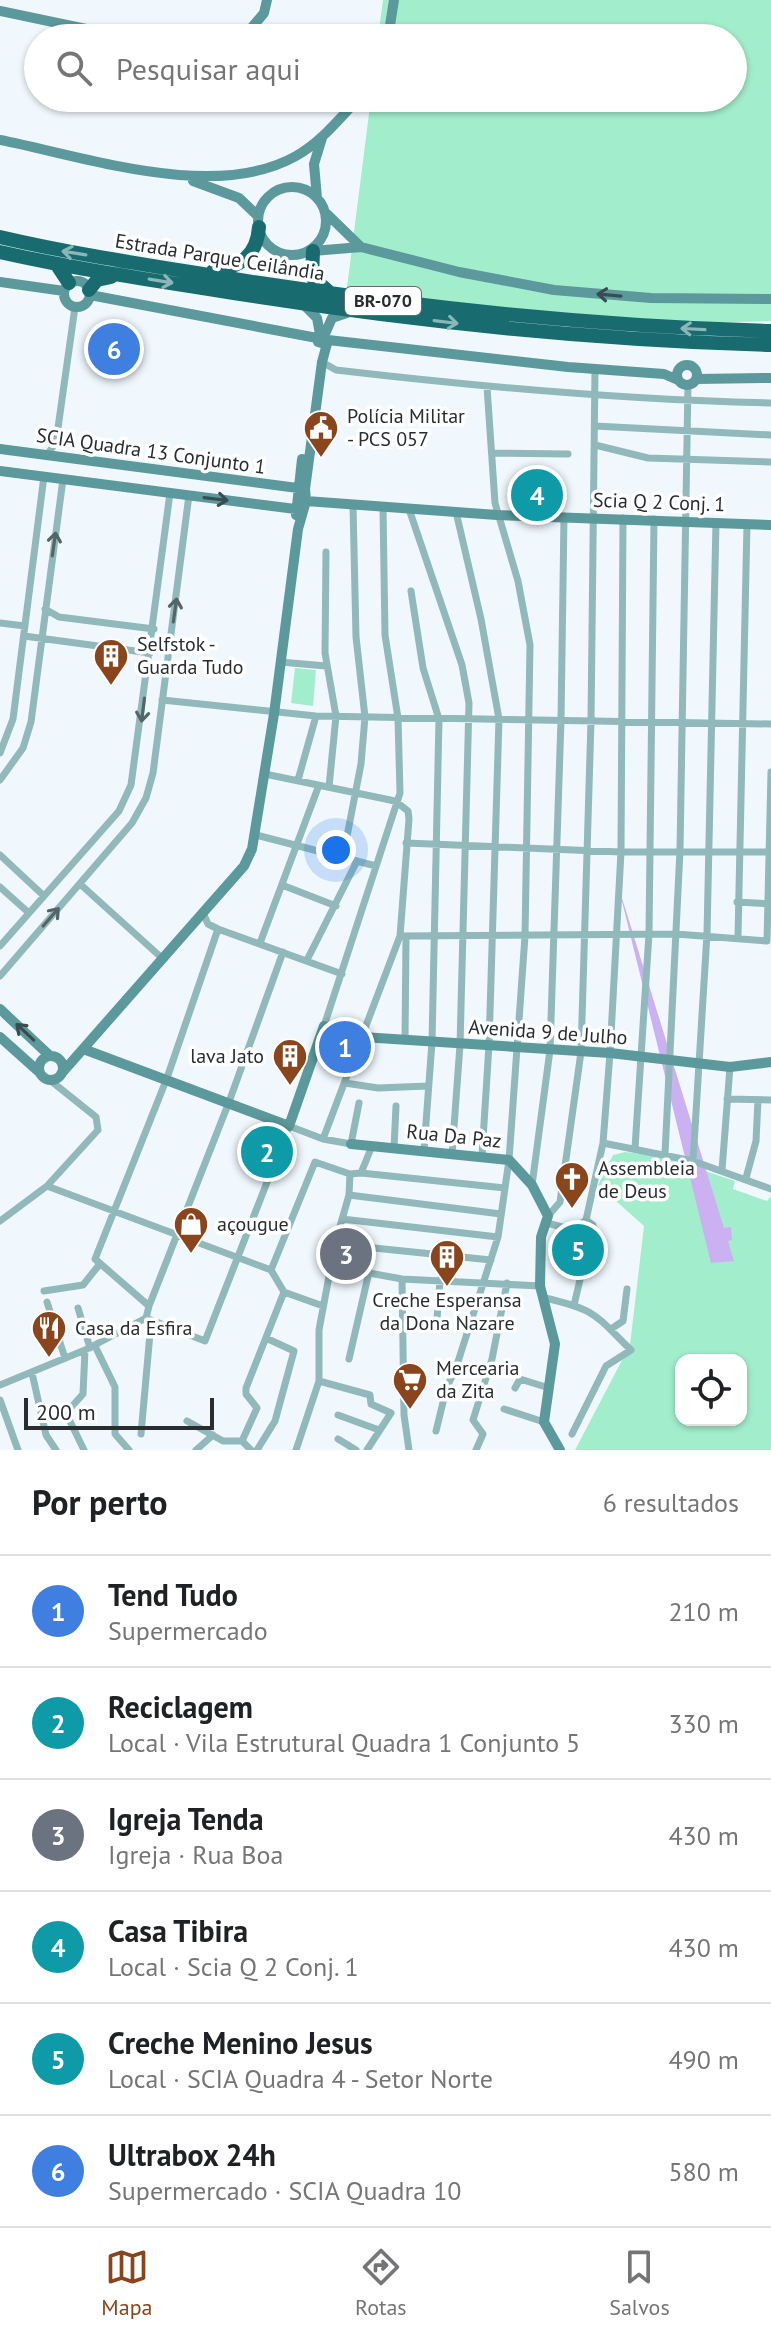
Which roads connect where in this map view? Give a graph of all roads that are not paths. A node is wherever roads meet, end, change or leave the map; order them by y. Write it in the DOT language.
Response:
graph roads {
  1 [pos="267,0"];
  2 [pos="394,0"];
  3 [pos="0,11"];
  4 [pos="61,24"];
  5 [pos="256,24"];
  6 [pos="390,24"];
  7 [pos="346,112"];
  8 [pos="322,138"];
  9 [pos="0,140"];
  10 [pos="172,175"];
  11 [pos="317,198"];
  12 [pos="326,213"];
  13 [pos="258,222"];
  14 [pos="0,237"];
  15 [pos="361,247"];
  16 [pos="313,251"];
  17 [pos="0,252"];
  18 [pos="57,265"];
  19 [pos="199,273"];
  20 [pos="133,277"];
  21 [pos="0,282"];
  22 [pos="66,287"];
  23 [pos="90,293"];
  24 [pos="333,295"];
  25 [pos="771,299"];
  26 [pos="304,305"];
  27 [pos="75,307"];
  28 [pos="355,311"];
  29 [pos="771,331"];
  30 [pos="322,339"];
  31 [pos="771,345"];
  32 [pos="322,362"];
  33 [pos="595,369"];
  34 [pos="336,370"];
  35 [pos="320,376"];
  36 [pos="687,376"];
  37 [pos="771,378"];
  38 [pos="487,387"];
  39 [pos="595,395"];
  40 [pos="687,401"];
  41 [pos="771,403"];
  42 [pos="595,426"];
  43 [pos="686,431"];
  44 [pos="771,435"];
  45 [pos="56,442"];
  46 [pos="595,445"];
  47 [pos="0,449"];
  48 [pos="493,453"];
  49 [pos="568,454"];
  50 [pos="47,455"];
  51 [pos="63,457"];
  52 [pos="685,460"];
  53 [pos="771,462"];
  54 [pos="109,463"];
  55 [pos="133,465"];
  56 [pos="0,471"];
  57 [pos="44,476"];
  58 [pos="63,479"];
  59 [pos="104,484"];
  60 [pos="130,488"];
  61 [pos="301,489"];
  62 [pos="170,493"];
  63 [pos="189,495"];
  64 [pos="353,505"];
  65 [pos="302,507"];
  66 [pos="383,508"];
  67 [pos="409,509"];
  68 [pos="456,512"];
  69 [pos="497,515"];
  70 [pos="564,516"];
  71 [pos="593,517"];
  72 [pos="623,518"];
  73 [pos="654,519"];
  74 [pos="686,520"];
  75 [pos="716,522"];
  76 [pos="747,524"];
  77 [pos="771,525"];
  78 [pos="326,552"];
  79 [pos="161,569"];
  80 [pos="33,570"];
  81 [pos="180,571"];
  82 [pos="49,579"];
  83 [pos="411,591"];
  84 [pos="45,609"];
  85 [pos="0,623"];
  86 [pos="25,626"];
  87 [pos="154,629"];
  88 [pos="24,636"];
  89 [pos="42,638"];
  90 [pos="150,653"];
  91 [pos="280,662"];
  92 [pos="326,666"];
  93 [pos="18,682"];
  94 [pos="35,688"];
  95 [pos="162,700"];
  96 [pos="274,714"];
  97 [pos="316,716"];
  98 [pos="336,716"];
  99 [pos="365,717"];
  100 [pos="398,718"];
  101 [pos="439,719"];
  102 [pos="470,719"];
  103 [pos="499,719"];
  104 [pos="530,719"];
  105 [pos="561,720"];
  106 [pos="591,721"];
  107 [pos="622,721"];
  108 [pos="653,721"];
  109 [pos="683,722"];
  110 [pos="712,723"];
  111 [pos="742,723"];
  112 [pos="771,724"];
  113 [pos="9,735"];
  114 [pos="27,737"];
  115 [pos="0,753"];
  116 [pos="771,772"];
  117 [pos="265,774"];
  118 [pos="0,780"];
  119 [pos="298,780"];
  120 [pos="131,785"];
  121 [pos="319,785"];
  122 [pos="329,787"];
  123 [pos="355,791"];
  124 [pos="146,798"];
  125 [pos="395,801"];
  126 [pos="256,835"];
  127 [pos="98,836"];
  128 [pos="436,842"];
  129 [pos="91,843"];
  130 [pos="406,843"];
  131 [pos="465,844"];
  132 [pos="297,846"];
  133 [pos="495,846"];
  134 [pos="526,847"];
  135 [pos="557,848"];
  136 [pos="587,848"];
  137 [pos="648,850"];
  138 [pos="680,850"];
  139 [pos="737,851"];
  140 [pos="108,852"];
  141 [pos="621,852"];
  142 [pos="709,852"];
  143 [pos="770,852"];
  144 [pos="0,855"];
  145 [pos="343,857"];
  146 [pos="357,861"];
  147 [pos="376,866"];
  148 [pos="80,884"];
  149 [pos="282,885"];
  150 [pos="0,887"];
  151 [pos="44,896"];
  152 [pos="737,902"];
  153 [pos="769,904"];
  154 [pos="336,906"];
  155 [pos="29,913"];
  156 [pos="203,913"];
  157 [pos="218,929"];
  158 [pos="649,934"];
  159 [pos="676,934"];
  160 [pos="707,934"];
  161 [pos="553,935"];
  162 [pos="584,935"];
  163 [pos="615,935"];
  164 [pos="403,936"];
  165 [pos="432,936"];
  166 [pos="461,936"];
  167 [pos="490,936"];
  168 [pos="525,936"];
  169 [pos="738,936"];
  170 [pos="769,942"];
  171 [pos="260,943"];
  172 [pos="0,946"];
  173 [pos="283,952"];
  174 [pos="163,959"];
  175 [pos="307,960"];
  176 [pos="342,974"];
  177 [pos="0,976"];
  178 [pos="0,1009"];
  179 [pos="324,1026"];
  180 [pos="0,1037"];
  181 [pos="362,1037"];
  182 [pos="405,1041"];
  183 [pos="432,1042"];
  184 [pos="460,1045"];
  185 [pos="489,1045"];
  186 [pos="520,1048"];
  187 [pos="550,1050"];
  188 [pos="581,1052"];
  189 [pos="610,1053"];
  190 [pos="82,1054"];
  191 [pos="54,1057"];
  192 [pos="642,1057"];
  193 [pos="671,1061"];
  194 [pos="771,1062"];
  195 [pos="700,1064"];
  196 [pos="730,1067"];
  197 [pos="38,1071"];
  198 [pos="56,1078"];
  199 [pos="167,1078"];
  200 [pos="345,1083"];
  201 [pos="428,1086"];
  202 [pos="727,1099"];
  203 [pos="758,1100"];
  204 [pos="771,1100"];
  205 [pos="229,1102"];
  206 [pos="359,1103"];
  207 [pos="396,1106"];
  208 [pos="289,1126"];
  209 [pos="323,1139"];
  210 [pos="603,1143"];
  211 [pos="351,1144"];
  212 [pos="372,1146"];
  213 [pos="394,1148"];
  214 [pos="635,1148"];
  215 [pos="424,1150"];
  216 [pos="452,1154"];
  217 [pos="665,1154"];
  218 [pos="482,1155"];
  219 [pos="509,1160"];
  220 [pos="693,1161"];
  221 [pos="722,1170"];
  222 [pos="361,1173"];
  223 [pos="350,1174"];
  224 [pos="746,1178"];
  225 [pos="532,1185"];
  226 [pos="47,1186"];
  227 [pos="505,1188"];
  228 [pos="771,1189"];
  229 [pos="349,1195"];
  230 [pos="115,1211"];
  231 [pos="501,1214"];
  232 [pos="342,1219"];
  233 [pos="548,1219"];
  234 [pos="586,1220"];
  235 [pos="0,1221"];
  236 [pos="177,1235"];
  237 [pos="498,1237"];
  238 [pos="335,1244"];
  239 [pos="237,1257"];
  240 [pos="491,1260"];
  241 [pos="99,1265"];
  242 [pos="331,1266"];
  243 [pos="271,1270"];
  244 [pos="369,1272"];
  245 [pos="402,1279"];
  246 [pos="440,1280"];
  247 [pos="483,1283"];
  248 [pos="507,1283"];
  249 [pos="540,1286"];
  250 [pos="627,1289"];
  251 [pos="44,1291"];
  252 [pos="284,1292"];
  253 [pos="545,1298"];
  254 [pos="47,1302"];
  255 [pos="574,1305"];
  256 [pos="149,1306"];
  257 [pos="323,1306"];
  258 [pos="78,1308"];
  259 [pos="437,1319"];
  260 [pos="148,1320"];
  261 [pos="611,1329"];
  262 [pos="268,1339"];
  263 [pos="622,1341"];
  264 [pos="90,1348"];
  265 [pos="621,1356"];
  266 [pos="65,1358"];
  267 [pos="349,1359"];
  268 [pos="32,1373"];
  269 [pos="319,1381"];
  270 [pos="0,1385"];
  271 [pos="515,1388"];
  272 [pos="549,1388"];
  273 [pos="0,1400"];
  274 [pos="404,1409"];
  275 [pos="504,1409"];
  276 [pos="391,1413"];
  277 [pos="338,1415"];
  278 [pos="187,1421"];
  279 [pos="544,1422"];
  280 [pos="379,1430"];
  281 [pos="436,1431"];
  282 [pos="141,1434"];
  283 [pos="572,1434"];
  284 [pos="213,1435"];
  285 [pos="338,1439"];
  286 [pos="242,1441"];
  287 [pos="18,1450"];
  288 [pos="56,1450"];
  289 [pos="84,1450"];
  290 [pos="129,1450"];
  291 [pos="196,1450"];
  292 [pos="254,1450"];
  293 [pos="296,1450"];
  294 [pos="356,1450"];
  295 [pos="367,1450"];
  296 [pos="409,1450"];
  297 [pos="476,1450"];
  298 [pos="560,1450"];
  1 -- 5 [label="street"];
  2 -- 6 [label="street"];
  3 -- 4 [label="street"];
  7 -- 8 [label="street"];
  8 -- 10 [label="street"];
  8 -- 11 [label="street"];
  9 -- 10 [label="street"];
  10 -- 13 [label="street"];
  11 -- 12 [label="street"];
  11 -- 13 [label="street"];
  12 -- 15 [label="street"];
  12 -- 16 [label="street"];
  13 -- 16 [label="street"];
  13 -- 19 [label="highway"];
  19 -- 14 [label="highway, Estrada Parque Ceilândia / BR-070, one-way"];
  15 -- 16 [label="street"];
  25 -- 15 [label="street, one-way"];
  16 -- 24 [label="highway"];
  17 -- 18 [label="highway, Estrada Parque Ceilândia / BR-070"];
  18 -- 20 [label="highway, Estrada Parque Ceilândia / BR-070"];
  18 -- 22 [label="highway"];
  19 -- 24 [label="highway, Estrada Parque Ceilândia / BR-070"];
  20 -- 23 [label="highway"];
  20 -- 26 [label="highway, Estrada Parque Ceilândia / BR-070, one-way"];
  21 -- 22 [label="street"];
  22 -- 23 [label="street"];
  22 -- 27 [label="street"];
  23 -- 27 [label="street"];
  23 -- 30 [label="street"];
  29 -- 24 [label="highway, Estrada Parque Ceilândia / BR-070, one-way"];
  26 -- 28 [label="highway, Estrada Parque Ceilândia / BR-070"];
  26 -- 30 [label="street"];
  27 -- 45 [label="street"];
  28 -- 30 [label="street"];
  28 -- 31 [label="highway, Estrada Parque Ceilândia / BR-070, one-way"];
  30 -- 32 [label="street"];
  30 -- 33 [label="street"];
  30 -- 61 [label="street"];
  32 -- 34 [label="street"];
  32 -- 35 [label="street"];
  33 -- 36 [label="street"];
  33 -- 39 [label="street"];
  34 -- 35 [label="street"];
  34 -- 38 [label="street"];
  35 -- 61 [label="street"];
  36 -- 37 [label="street"];
  36 -- 40 [label="street"];
  38 -- 39 [label="street"];
  38 -- 48 [label="street"];
  39 -- 40 [label="street"];
  39 -- 42 [label="street"];
  40 -- 41 [label="street"];
  40 -- 43 [label="street"];
  42 -- 43 [label="street"];
  42 -- 46 [label="street"];
  43 -- 44 [label="street"];
  43 -- 52 [label="street"];
  45 -- 50 [label="street"];
  45 -- 51 [label="street"];
  46 -- 52 [label="street"];
  46 -- 71 [label="street"];
  47 -- 50 [label="street, SCIA Quadra 13 Conjunto 1"];
  48 -- 49 [label="street"];
  48 -- 69 [label="street"];
  50 -- 51 [label="street, SCIA Quadra 13 Conjunto 1"];
  51 -- 54 [label="street, SCIA Quadra 13 Conjunto 1"];
  52 -- 53 [label="street"];
  52 -- 74 [label="street"];
  54 -- 55 [label="street, SCIA Quadra 13 Conjunto 1"];
  54 -- 59 [label="street"];
  55 -- 60 [label="street"];
  55 -- 61 [label="street, SCIA Quadra 13 Conjunto 1"];
  56 -- 57 [label="street, Scia Q 2 Conj. 1"];
  57 -- 58 [label="street, Scia Q 2 Conj. 1"];
  57 -- 80 [label="street"];
  58 -- 59 [label="street, Scia Q 2 Conj. 1"];
  82 -- 58 [label="street, one-way"];
  59 -- 60 [label="street, Scia Q 2 Conj. 1"];
  60 -- 62 [label="street, Scia Q 2 Conj. 1"];
  61 -- 65 [label="street"];
  62 -- 63 [label="street, Scia Q 2 Conj. 1"];
  62 -- 79 [label="street"];
  63 -- 65 [label="street, Scia Q 2 Conj. 1, one-way"];
  63 -- 81 [label="street"];
  64 -- 65 [label="street, Scia Q 2 Conj. 1"];
  64 -- 66 [label="street, Scia Q 2 Conj. 1"];
  64 -- 99 [label="street"];
  65 -- 91 [label="street"];
  66 -- 67 [label="street, Scia Q 2 Conj. 1"];
  66 -- 100 [label="street"];
  67 -- 68 [label="street, Scia Q 2 Conj. 1"];
  67 -- 102 [label="street"];
  68 -- 69 [label="street, Scia Q 2 Conj. 1"];
  68 -- 103 [label="street"];
  69 -- 70 [label="street, Scia Q 2 Conj. 1"];
  69 -- 104 [label="street"];
  70 -- 71 [label="street, Scia Q 2 Conj. 1"];
  70 -- 105 [label="street"];
  71 -- 72 [label="street, Scia Q 2 Conj. 1"];
  71 -- 106 [label="street"];
  72 -- 73 [label="street, Scia Q 2 Conj. 1"];
  72 -- 107 [label="street"];
  73 -- 74 [label="street, Scia Q 2 Conj. 1"];
  73 -- 108 [label="street"];
  74 -- 75 [label="street, Scia Q 2 Conj. 1"];
  74 -- 109 [label="street"];
  75 -- 76 [label="street, Scia Q 2 Conj. 1"];
  75 -- 110 [label="street"];
  76 -- 77 [label="street, Scia Q 2 Conj. 1"];
  76 -- 111 [label="street"];
  78 -- 92 [label="street"];
  79 -- 81 [label="street"];
  79 -- 87 [label="street"];
  80 -- 82 [label="street"];
  80 -- 86 [label="street"];
  95 -- 81 [label="street, one-way"];
  82 -- 84 [label="street"];
  83 -- 101 [label="street"];
  84 -- 87 [label="street"];
  84 -- 89 [label="street"];
  85 -- 86 [label="street"];
  86 -- 88 [label="street"];
  87 -- 90 [label="street"];
  88 -- 89 [label="street"];
  88 -- 93 [label="street"];
  89 -- 90 [label="street"];
  89 -- 94 [label="street"];
  90 -- 120 [label="street, one-way"];
  91 -- 92 [label="street"];
  91 -- 96 [label="street"];
  92 -- 98 [label="street"];
  93 -- 94 [label="street"];
  93 -- 113 [label="street"];
  94 -- 114 [label="street"];
  95 -- 96 [label="street"];
  95 -- 124 [label="street"];
  96 -- 97 [label="street"];
  96 -- 117 [label="street"];
  97 -- 98 [label="street"];
  97 -- 119 [label="street"];
  98 -- 99 [label="street"];
  98 -- 122 [label="street"];
  99 -- 100 [label="street"];
  99 -- 123 [label="street"];
  100 -- 101 [label="street"];
  100 -- 125 [label="street"];
  101 -- 102 [label="street"];
  101 -- 128 [label="street"];
  102 -- 103 [label="street"];
  102 -- 131 [label="street"];
  103 -- 104 [label="street"];
  103 -- 133 [label="street"];
  104 -- 105 [label="street"];
  104 -- 134 [label="street"];
  105 -- 106 [label="street"];
  105 -- 135 [label="street"];
  106 -- 107 [label="street"];
  106 -- 136 [label="street"];
  107 -- 108 [label="street"];
  107 -- 141 [label="street"];
  108 -- 109 [label="street"];
  108 -- 137 [label="street"];
  109 -- 110 [label="street"];
  109 -- 138 [label="street"];
  110 -- 111 [label="street"];
  110 -- 142 [label="street"];
  111 -- 112 [label="street"];
  111 -- 139 [label="street"];
  113 -- 114 [label="street"];
  113 -- 115 [label="street"];
  114 -- 118 [label="street"];
  116 -- 143 [label="street"];
  117 -- 119 [label="street"];
  117 -- 126 [label="street"];
  119 -- 121 [label="street"];
  120 -- 124 [label="street"];
  120 -- 127 [label="street"];
  121 -- 122 [label="street"];
  121 -- 132 [label="street"];
  122 -- 123 [label="street"];
  123 -- 125 [label="street"];
  123 -- 145 [label="street"];
  124 -- 140 [label="street"];
  125 -- 130 [label="street"];
  125 -- 147 [label="street"];
  126 -- 132 [label="street"];
  126 -- 156 [label="street"];
  127 -- 129 [label="street"];
  127 -- 140 [label="street"];
  128 -- 130 [label="street"];
  128 -- 131 [label="street"];
  128 -- 165 [label="street"];
  129 -- 140 [label="street"];
  129 -- 151 [label="street"];
  130 -- 164 [label="street"];
  131 -- 133 [label="street"];
  131 -- 166 [label="street"];
  132 -- 145 [label="street"];
  132 -- 149 [label="street"];
  133 -- 134 [label="street"];
  133 -- 167 [label="street"];
  134 -- 135 [label="street"];
  134 -- 168 [label="street"];
  135 -- 136 [label="street"];
  135 -- 161 [label="street"];
  136 -- 141 [label="street"];
  136 -- 162 [label="street"];
  137 -- 138 [label="street"];
  137 -- 141 [label="street"];
  137 -- 158 [label="street"];
  138 -- 142 [label="street"];
  138 -- 159 [label="street"];
  139 -- 142 [label="street"];
  139 -- 143 [label="street"];
  139 -- 152 [label="street"];
  140 -- 148 [label="street"];
  141 -- 163 [label="street"];
  142 -- 160 [label="street"];
  143 -- 153 [label="street"];
  144 -- 151 [label="street"];
  145 -- 146 [label="street"];
  146 -- 147 [label="street"];
  146 -- 154 [label="street"];
  147 -- 176 [label="street"];
  148 -- 174 [label="street"];
  177 -- 148 [label="street, one-way"];
  149 -- 154 [label="street"];
  149 -- 171 [label="street"];
  150 -- 155 [label="street"];
  151 -- 155 [label="street"];
  152 -- 153 [label="street"];
  152 -- 169 [label="street"];
  153 -- 170 [label="street"];
  154 -- 175 [label="street"];
  155 -- 172 [label="street"];
  156 -- 157 [label="street"];
  156 -- 174 [label="street"];
  157 -- 171 [label="street"];
  157 -- 199 [label="street"];
  158 -- 159 [label="street"];
  158 -- 163 [label="street"];
  158 -- 192 [label="street"];
  159 -- 160 [label="street"];
  159 -- 193 [label="street"];
  160 -- 169 [label="street"];
  160 -- 195 [label="street"];
  161 -- 162 [label="street"];
  161 -- 168 [label="street"];
  161 -- 187 [label="street"];
  162 -- 163 [label="street"];
  162 -- 188 [label="street"];
  163 -- 189 [label="street"];
  164 -- 165 [label="street"];
  164 -- 181 [label="street"];
  164 -- 182 [label="street"];
  165 -- 166 [label="street"];
  165 -- 183 [label="street"];
  166 -- 167 [label="street"];
  166 -- 184 [label="street"];
  167 -- 168 [label="street"];
  167 -- 185 [label="street"];
  168 -- 186 [label="street"];
  169 -- 170 [label="street"];
  171 -- 173 [label="street"];
  173 -- 175 [label="street"];
  173 -- 205 [label="street"];
  174 -- 190 [label="street"];
  175 -- 176 [label="street"];
  176 -- 179 [label="street"];
  191 -- 178 [label="street, one-way"];
  179 -- 181 [label="street, Avenida 9 de Julho"];
  179 -- 208 [label="street"];
  180 -- 197 [label="street"];
  181 -- 182 [label="street, Avenida 9 de Julho"];
  181 -- 200 [label="street"];
  182 -- 183 [label="street, Avenida 9 de Julho"];
  183 -- 184 [label="street, Avenida 9 de Julho"];
  183 -- 201 [label="street"];
  184 -- 185 [label="street, Avenida 9 de Julho"];
  184 -- 216 [label="street"];
  185 -- 186 [label="street, Avenida 9 de Julho"];
  185 -- 218 [label="street"];
  186 -- 187 [label="street, Avenida 9 de Julho"];
  186 -- 219 [label="street"];
  187 -- 188 [label="street, Avenida 9 de Julho"];
  187 -- 225 [label="street"];
  188 -- 189 [label="street, Avenida 9 de Julho"];
  188 -- 233 [label="street"];
  189 -- 192 [label="street, Avenida 9 de Julho"];
  189 -- 210 [label="street"];
  190 -- 191 [label="street"];
  190 -- 198 [label="street"];
  190 -- 199 [label="street"];
  191 -- 197 [label="street"];
  191 -- 198 [label="street"];
  192 -- 193 [label="street, Avenida 9 de Julho"];
  192 -- 214 [label="street"];
  193 -- 195 [label="street, Avenida 9 de Julho"];
  193 -- 217 [label="street"];
  194 -- 196 [label="street, Avenida 9 de Julho"];
  195 -- 196 [label="street, Avenida 9 de Julho"];
  195 -- 220 [label="street"];
  196 -- 202 [label="street"];
  197 -- 198 [label="street"];
  198 -- 226 [label="street"];
  199 -- 205 [label="street"];
  199 -- 230 [label="street"];
  200 -- 201 [label="street"];
  200 -- 209 [label="street"];
  201 -- 215 [label="street"];
  202 -- 203 [label="street"];
  202 -- 221 [label="street"];
  203 -- 204 [label="street"];
  203 -- 224 [label="street"];
  205 -- 208 [label="street"];
  205 -- 236 [label="street"];
  206 -- 211 [label="street"];
  207 -- 213 [label="street"];
  208 -- 209 [label="street"];
  208 -- 239 [label="street"];
  209 -- 211 [label="street"];
  210 -- 214 [label="street"];
  210 -- 234 [label="street"];
  211 -- 212 [label="street, Rua Da Paz"];
  212 -- 213 [label="street, Rua Da Paz"];
  212 -- 222 [label="street"];
  213 -- 215 [label="street, Rua Da Paz"];
  214 -- 217 [label="street"];
  215 -- 216 [label="street, Rua Da Paz"];
  216 -- 218 [label="street, Rua Da Paz"];
  217 -- 220 [label="street"];
  218 -- 219 [label="street, Rua Da Paz"];
  219 -- 225 [label="street, Rua Da Paz"];
  219 -- 227 [label="street"];
  220 -- 221 [label="street"];
  221 -- 224 [label="street"];
  222 -- 223 [label="street"];
  222 -- 227 [label="street"];
  223 -- 229 [label="street"];
  223 -- 243 [label="street"];
  224 -- 228 [label="street"];
  225 -- 233 [label="street, Rua Da Paz"];
  226 -- 230 [label="street"];
  226 -- 235 [label="street"];
  227 -- 231 [label="street"];
  229 -- 231 [label="street"];
  229 -- 232 [label="street"];
  230 -- 236 [label="street"];
  230 -- 241 [label="street"];
  231 -- 237 [label="street"];
  232 -- 237 [label="street"];
  232 -- 238 [label="street"];
  233 -- 234 [label="street"];
  233 -- 249 [label="street"];
  234 -- 255 [label="street"];
  236 -- 239 [label="street"];
  236 -- 256 [label="street"];
  237 -- 240 [label="street"];
  238 -- 240 [label="street"];
  238 -- 242 [label="street"];
  239 -- 243 [label="street"];
  239 -- 260 [label="street"];
  240 -- 247 [label="street"];
  241 -- 251 [label="street"];
  241 -- 256 [label="street"];
  242 -- 244 [label="street"];
  242 -- 257 [label="street"];
  243 -- 252 [label="street"];
  244 -- 245 [label="street"];
  244 -- 267 [label="street"];
  245 -- 246 [label="street"];
  245 -- 274 [label="street"];
  246 -- 247 [label="street"];
  246 -- 259 [label="street"];
  247 -- 248 [label="street"];
  247 -- 281 [label="street"];
  248 -- 249 [label="street"];
  248 -- 297 [label="street"];
  249 -- 253 [label="street"];
  250 -- 261 [label="street"];
  252 -- 257 [label="street"];
  252 -- 262 [label="street"];
  253 -- 255 [label="street"];
  253 -- 272 [label="street"];
  254 -- 266 [label="street"];
  255 -- 261 [label="street"];
  256 -- 260 [label="street"];
  257 -- 269 [label="street"];
  258 -- 264 [label="street"];
  260 -- 264 [label="street"];
  260 -- 282 [label="street"];
  261 -- 263 [label="street"];
  262 -- 286 [label="street"];
  262 -- 292 [label="street"];
  263 -- 265 [label="street"];
  263 -- 265 [label="street"];
  264 -- 266 [label="street"];
  264 -- 289 [label="street"];
  264 -- 290 [label="street"];
  265 -- 283 [label="street"];
  266 -- 268 [label="street"];
  268 -- 270 [label="street"];
  268 -- 288 [label="street"];
  269 -- 276 [label="street"];
  269 -- 293 [label="street"];
  271 -- 272 [label="street"];
  272 -- 279 [label="street"];
  273 -- 287 [label="street"];
  274 -- 276 [label="street"];
  274 -- 296 [label="street"];
  275 -- 279 [label="street"];
  276 -- 280 [label="street"];
  277 -- 280 [label="street"];
  278 -- 284 [label="street"];
  279 -- 298 [label="street"];
  280 -- 295 [label="street"];
  284 -- 286 [label="street"];
  284 -- 291 [label="street"];
  285 -- 294 [label="street"];
  286 -- 292 [label="street"];
}
